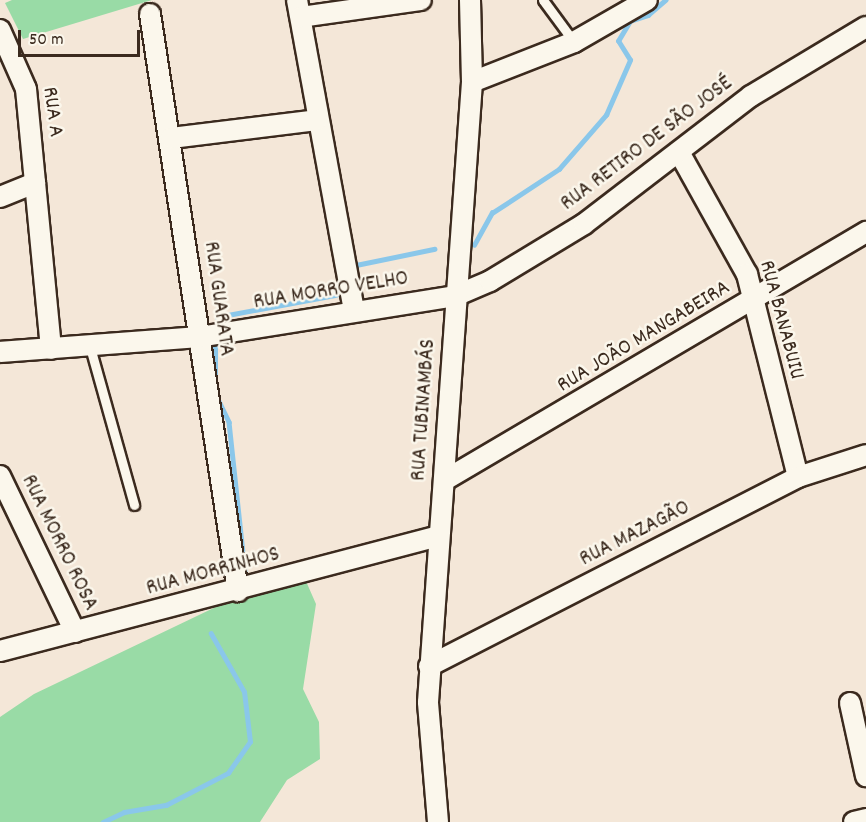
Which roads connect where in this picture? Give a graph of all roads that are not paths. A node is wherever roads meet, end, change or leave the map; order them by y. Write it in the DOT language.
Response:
graph roads {
  1 [pos="421,0"];
  2 [pos="470,0"];
  3 [pos="543,0"];
  4 [pos="647,0"];
  5 [pos="299,9"];
  6 [pos="150,14"];
  7 [pos="866,27"];
  8 [pos="0,30"];
  9 [pos="574,42"];
  10 [pos="472,82"];
  11 [pos="317,120"];
  12 [pos="171,138"];
  13 [pos="679,152"];
  14 [pos="35,183"];
  15 [pos="0,197"];
  16 [pos="866,232"];
  17 [pos="455,296"];
  18 [pos="753,299"];
  19 [pos="354,310"];
  20 [pos="199,337"];
  21 [pos="90,347"];
  22 [pos="51,349"];
  23 [pos="0,352"];
  24 [pos="866,455"];
  25 [pos="0,476"];
  26 [pos="798,477"];
  27 [pos="445,480"];
  28 [pos="134,504"];
  29 [pos="438,536"];
  30 [pos="238,591"];
  31 [pos="75,632"];
  32 [pos="0,651"];
  33 [pos="429,666"];
  34 [pos="850,703"];
  35 [pos="866,776"];
  36 [pos="866,819"];
  37 [pos="438,822"];
  38 [pos="854,822"];
  1 -- 5 [label="street"];
  2 -- 10 [label="street, RUA TUBINAMBÁS"];
  3 -- 9 [label="lane"];
  4 -- 9 [label="street"];
  5 -- 11 [label="street"];
  6 -- 12 [label="street, RUA GUARATA"];
  7 -- 13 [label="street, RUA RETIRO DE SÃO JOSÉ"];
  8 -- 14 [label="street, RUA A"];
  9 -- 10 [label="street"];
  10 -- 17 [label="street, RUA TUBINAMBÁS"];
  11 -- 12 [label="street"];
  11 -- 19 [label="street"];
  12 -- 20 [label="street, RUA GUARATA"];
  13 -- 17 [label="street, RUA RETIRO DE SÃO JOSÉ"];
  13 -- 18 [label="street, RUA BANABUIU"];
  14 -- 15 [label="street"];
  14 -- 22 [label="street, RUA A"];
  16 -- 18 [label="street, RUA JOÃO MANGABEIRA"];
  17 -- 19 [label="street, RUA MORRO VELHO"];
  17 -- 27 [label="street, RUA TUBINAMBÁS"];
  18 -- 26 [label="street, RUA BANABUIU"];
  18 -- 27 [label="street, RUA JOÃO MANGABEIRA"];
  19 -- 20 [label="street, RUA MORRO VELHO"];
  20 -- 21 [label="street, RUA MORRO VELHO"];
  20 -- 30 [label="street, RUA GUARATA"];
  21 -- 22 [label="street, RUA MORRO VELHO"];
  21 -- 28 [label="lane"];
  22 -- 23 [label="street, RUA MORRO VELHO"];
  24 -- 26 [label="street, RUA MAZAGÃO"];
  25 -- 31 [label="street, RUA MORRO ROSA"];
  26 -- 33 [label="street, RUA MAZAGÃO"];
  27 -- 29 [label="street, RUA TUBINAMBÁS"];
  29 -- 30 [label="street, RUA MORRINHOS"];
  29 -- 33 [label="street, RUA TUBINAMBÁS"];
  30 -- 31 [label="street, RUA MORRINHOS"];
  31 -- 32 [label="street, RUA MORRINHOS"];
  33 -- 37 [label="street, RUA TUBINAMBÁS"];
  34 -- 35 [label="street"];
  36 -- 38 [label="street"];
}
